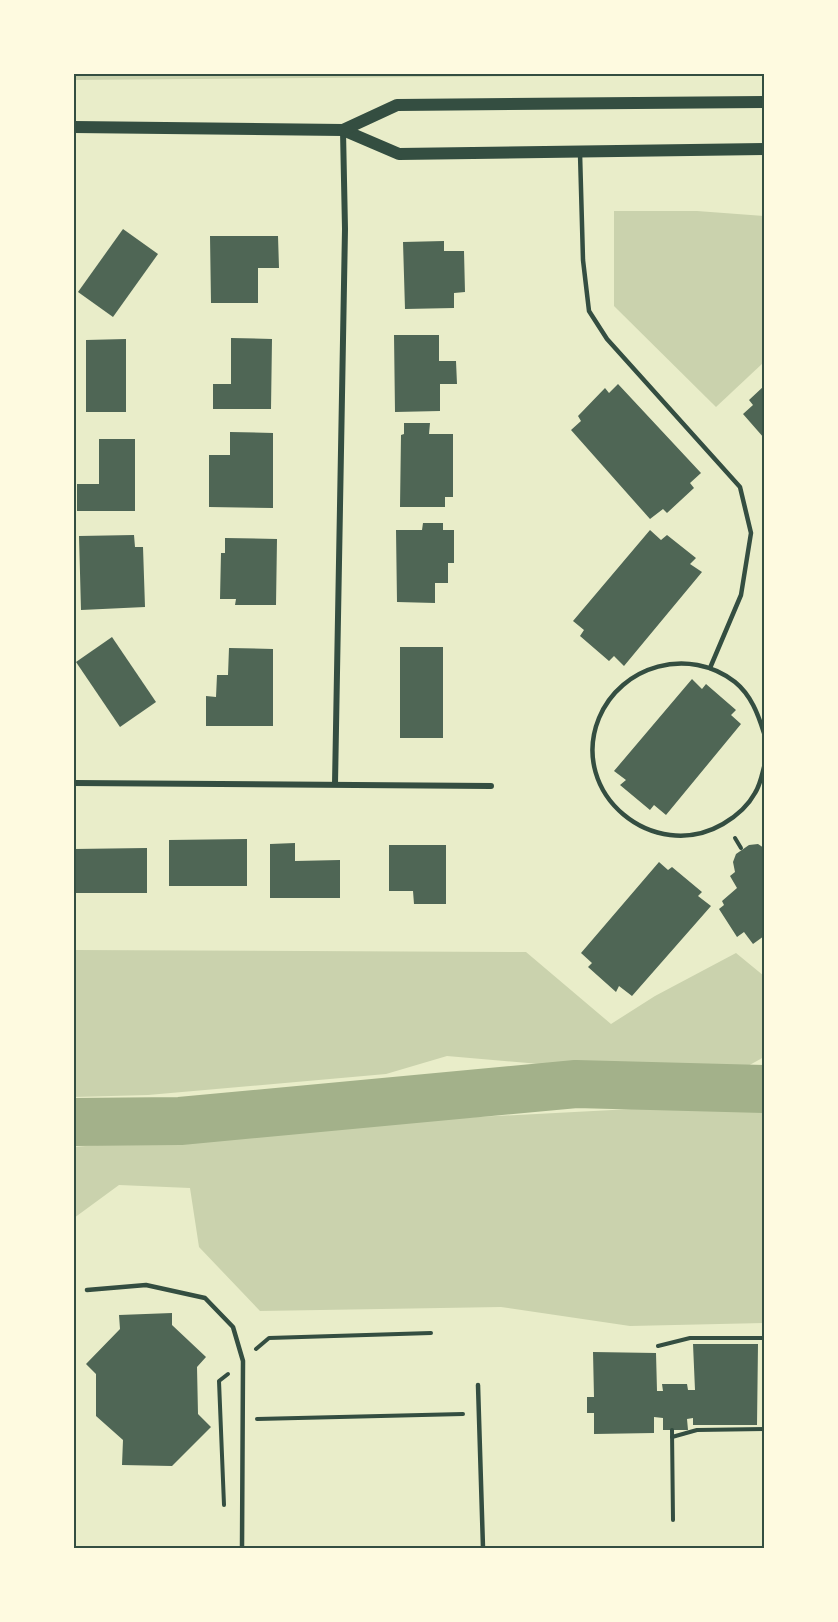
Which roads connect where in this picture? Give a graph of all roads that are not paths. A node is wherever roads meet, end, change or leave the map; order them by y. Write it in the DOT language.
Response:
graph roads {
  1 [pos="765,102"];
  2 [pos="74,127"];
  3 [pos="343,130"];
  4 [pos="765,149"];
  5 [pos="580,150"];
  6 [pos="710,668"];
  7 [pos="765,733"];
  8 [pos="765,767"];
  9 [pos="74,783"];
  10 [pos="335,784"];
  11 [pos="491,786"];
  12 [pos="87,1290"];
  13 [pos="478,1385"];
  14 [pos="242,1548"];
  15 [pos="483,1548"];
  1 -- 3 [label="main road"];
  2 -- 3 [label="main road"];
  3 -- 5 [label="main road"];
  3 -- 10 [label="street"];
  4 -- 5 [label="main road"];
  5 -- 6 [label="lane"];
  6 -- 7 [label="lane"];
  6 -- 8 [label="lane"];
  9 -- 10 [label="street"];
  10 -- 11 [label="street"];
  12 -- 14 [label="lane"];
  13 -- 15 [label="lane"];
}
